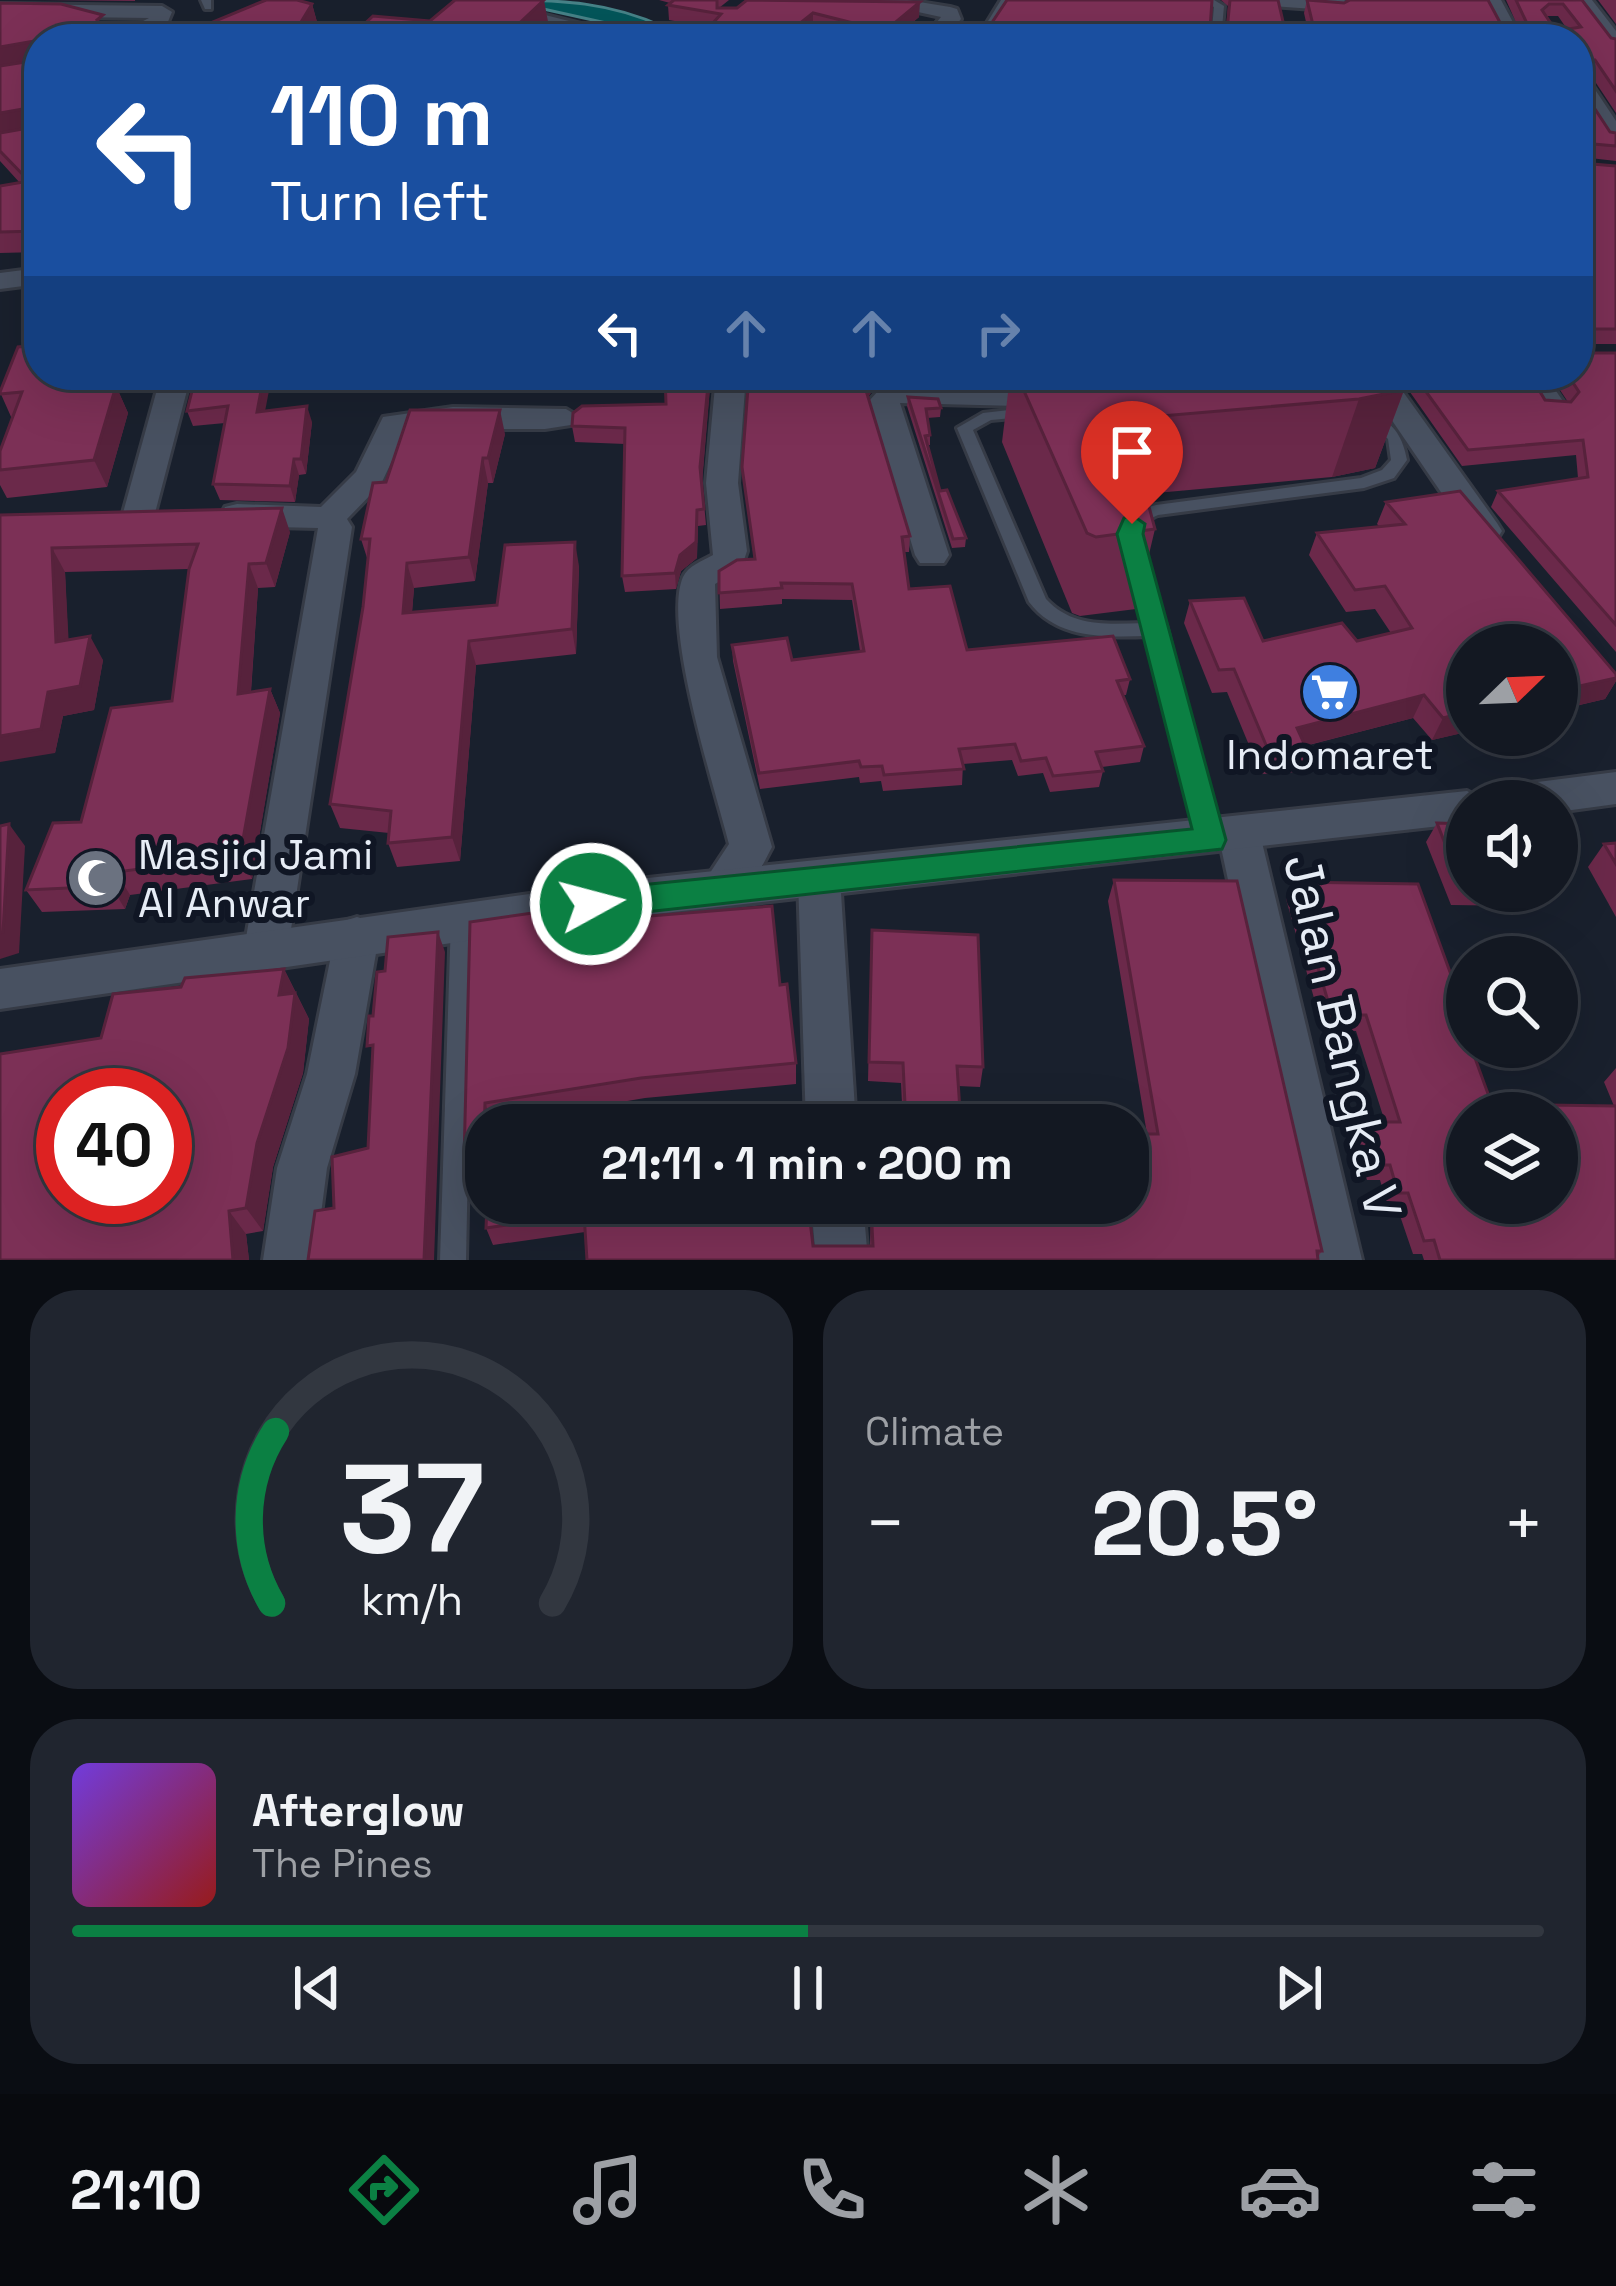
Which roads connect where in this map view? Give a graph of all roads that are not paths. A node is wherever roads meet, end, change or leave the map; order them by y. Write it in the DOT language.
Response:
graph roads {
  1 [pos="873,0"];
  2 [pos="1206,0"];
  3 [pos="1582,0"];
  4 [pos="1280,1"];
  5 [pos="1342,8"];
  6 [pos="0,10"];
  7 [pos="511,10"];
  8 [pos="151,24"];
  9 [pos="570,24"];
  10 [pos="946,24"];
  11 [pos="1218,24"];
  12 [pos="1616,44"];
  13 [pos="1593,104"];
  14 [pos="1616,138"];
  15 [pos="171,390"];
  16 [pos="729,390"];
  17 [pos="890,390"];
  18 [pos="948,390"];
  19 [pos="1387,390"];
  20 [pos="1541,390"];
  21 [pos="1066,404"];
  22 [pos="1552,406"];
  23 [pos="1360,407"];
  24 [pos="566,418"];
  25 [pos="329,518"];
  26 [pos="932,555"];
  27 [pos="1511,562"];
  28 [pos="1158,629"];
  29 [pos="1616,788"];
  30 [pos="1578,793"];
  31 [pos="1446,810"];
  32 [pos="1225,839"];
  33 [pos="819,878"];
  34 [pos="721,888"];
  35 [pos="462,920"];
  36 [pos="357,936"];
  37 [pos="266,949"];
  38 [pos="0,989"];
  39 [pos="830,1104"];
  40 [pos="839,1224"];
  41 [pos="289,1260"];
  42 [pos="453,1260"];
  43 [pos="842,1260"];
  44 [pos="1336,1260"];
  1 -- 10 [label="street"];
  2 -- 11 [label="lane"];
  3 -- 12 [label="street"];
  4 -- 5 [label="street"];
  6 -- 8 [label="street"];
  7 -- 9 [label="lane"];
  13 -- 14 [label="street"];
  15 -- 25 [label="street"];
  16 -- 34 [label="street"];
  17 -- 26 [label="street"];
  18 -- 21 [label="street"];
  19 -- 27 [label="street"];
  20 -- 22 [label="street"];
  21 -- 28 [label="lane"];
  23 -- 28 [label="lane"];
  24 -- 25 [label="street"];
  25 -- 37 [label="street"];
  28 -- 32 [label="lane"];
  29 -- 30 [label="street"];
  31 -- 32 [label="street"];
  32 -- 33 [label="street"];
  32 -- 44 [label="street, Jalan Bangka V"];
  33 -- 34 [label="street"];
  33 -- 39 [label="street"];
  34 -- 35 [label="street"];
  35 -- 36 [label="street"];
  35 -- 42 [label="lane"];
  36 -- 37 [label="street"];
  36 -- 41 [label="street"];
  37 -- 38 [label="street"];
  40 -- 43 [label="street"];
}
